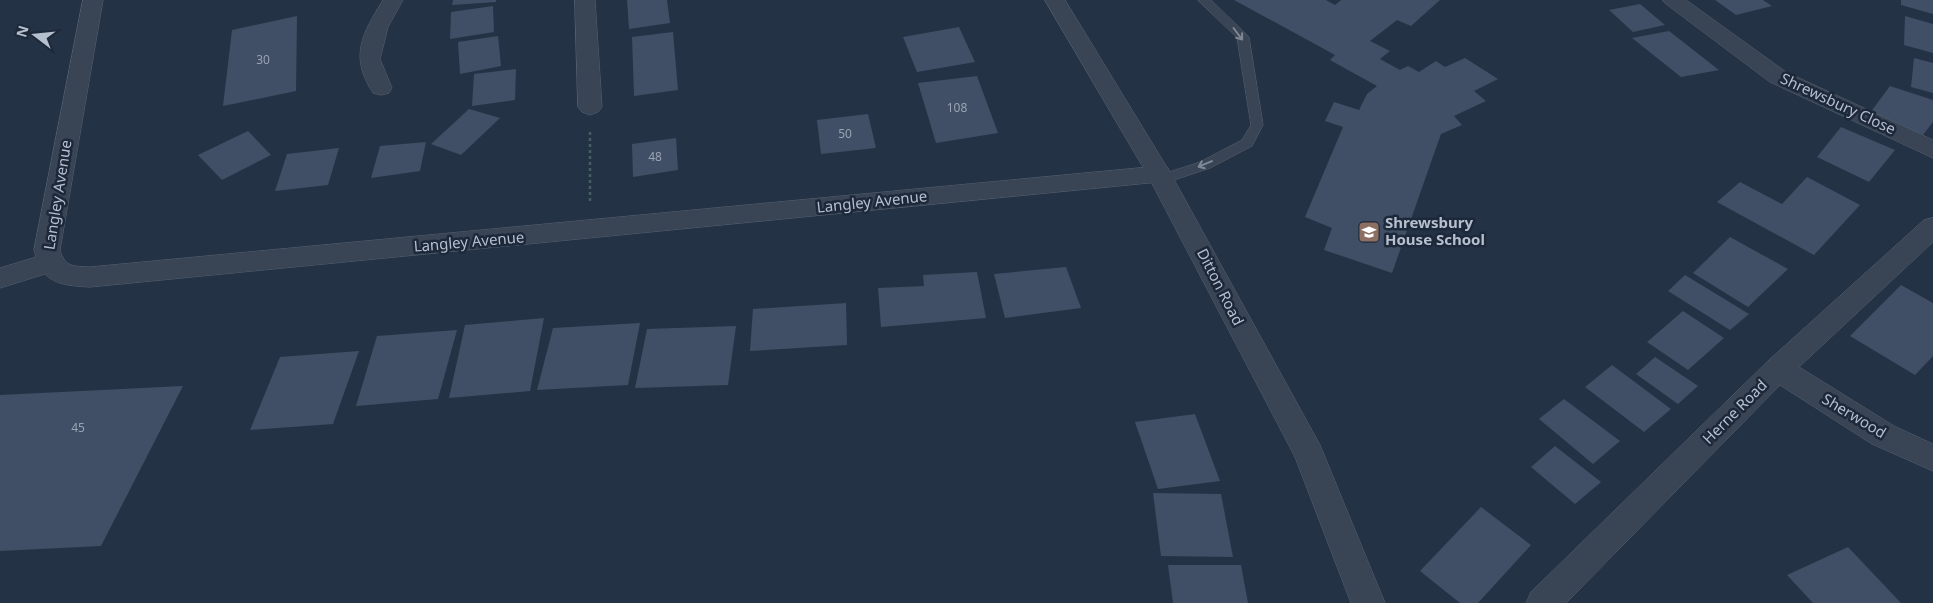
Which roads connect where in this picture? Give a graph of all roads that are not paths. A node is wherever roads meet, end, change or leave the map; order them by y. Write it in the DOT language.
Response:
graph roads {
  1 [pos="93,0"];
  2 [pos="393,0"];
  3 [pos="585,0"];
  4 [pos="1055,0"];
  5 [pos="1204,0"];
  6 [pos="1673,0"];
  7 [pos="381,88"];
  8 [pos="590,107"];
  9 [pos="1933,150"];
  10 [pos="1160,176"];
  11 [pos="1933,227"];
  12 [pos="50,263"];
  13 [pos="0,278"];
  14 [pos="1778,369"];
  15 [pos="1933,458"];
  16 [pos="1366,594"];
  17 [pos="1543,603"];
  1 -- 12 [label="street, Langley Avenue"];
  2 -- 7 [label="street"];
  3 -- 8 [label="street"];
  4 -- 10 [label="street, Ditton Road"];
  5 -- 10 [label="lane, one-way"];
  6 -- 9 [label="street, Shrewsbury Close"];
  10 -- 12 [label="street, Langley Avenue"];
  10 -- 16 [label="street, Ditton Road"];
  11 -- 14 [label="street, Herne Road"];
  12 -- 13 [label="street"];
  14 -- 15 [label="street, Sherwood"];
  14 -- 17 [label="street, Herne Road"];
}
